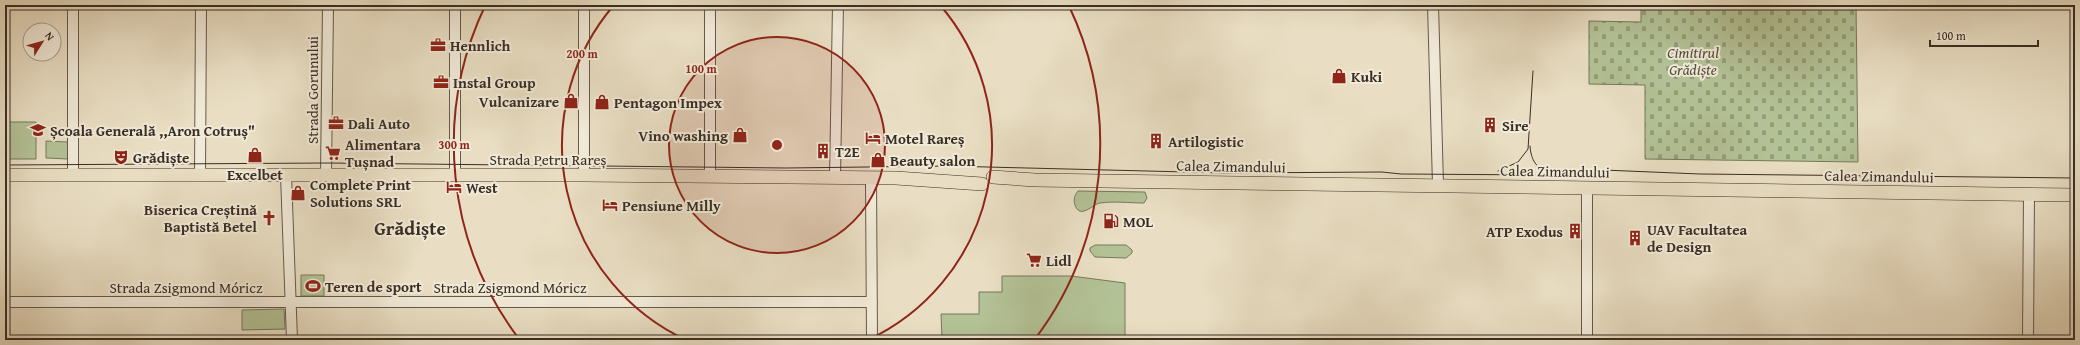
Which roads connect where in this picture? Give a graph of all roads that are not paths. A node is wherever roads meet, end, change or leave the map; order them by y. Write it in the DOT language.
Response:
graph roads {
  1 [pos="73,5"];
  2 [pos="201,5"];
  3 [pos="328,5"];
  4 [pos="456,5"];
  5 [pos="584,5"];
  6 [pos="710,5"];
  7 [pos="838,5"];
  8 [pos="1433,5"];
  9 [pos="5,175"];
  10 [pos="74,175"];
  11 [pos="286,175"];
  12 [pos="326,175"];
  13 [pos="455,175"];
  14 [pos="584,175"];
  15 [pos="200,176"];
  16 [pos="710,177"];
  17 [pos="835,177"];
  18 [pos="871,178"];
  19 [pos="922,179"];
  20 [pos="1438,185"];
  21 [pos="1587,187"];
  22 [pos="2029,194"];
  23 [pos="2075,195"];
  24 [pos="5,302"];
  25 [pos="291,302"];
  26 [pos="872,302"];
  27 [pos="292,340"];
  28 [pos="872,340"];
  29 [pos="1587,340"];
  30 [pos="2028,340"];
  1 -- 10 [label="street"];
  2 -- 15 [label="street"];
  3 -- 12 [label="street, Strada Gorunului"];
  4 -- 13 [label="street"];
  5 -- 14 [label="street"];
  6 -- 16 [label="street"];
  7 -- 17 [label="street"];
  8 -- 20 [label="street"];
  9 -- 10 [label="main road, Strada Petru Rareș"];
  10 -- 15 [label="main road, Strada Petru Rareș"];
  11 -- 12 [label="main road, Strada Petru Rareș"];
  11 -- 15 [label="main road, Strada Petru Rareș"];
  11 -- 25 [label="street"];
  12 -- 13 [label="main road, Strada Petru Rareș"];
  13 -- 14 [label="main road, Strada Petru Rareș"];
  14 -- 16 [label="main road, Strada Petru Rareș"];
  16 -- 17 [label="main road, Strada Petru Rareș"];
  17 -- 18 [label="main road, Strada Petru Rareș"];
  18 -- 19 [label="main road, Strada Petru Rareș"];
  18 -- 26 [label="street"];
  19 -- 20 [label="main road, Calea Zimandului"];
  20 -- 21 [label="main road, Calea Zimandului"];
  21 -- 22 [label="main road, Calea Zimandului"];
  21 -- 29 [label="street"];
  22 -- 23 [label="main road, Calea Zimandului"];
  22 -- 30 [label="street"];
  24 -- 25 [label="street, Strada Zsigmond Móricz"];
  25 -- 26 [label="street, Strada Zsigmond Móricz"];
  25 -- 27 [label="street"];
  26 -- 28 [label="street"];
}
